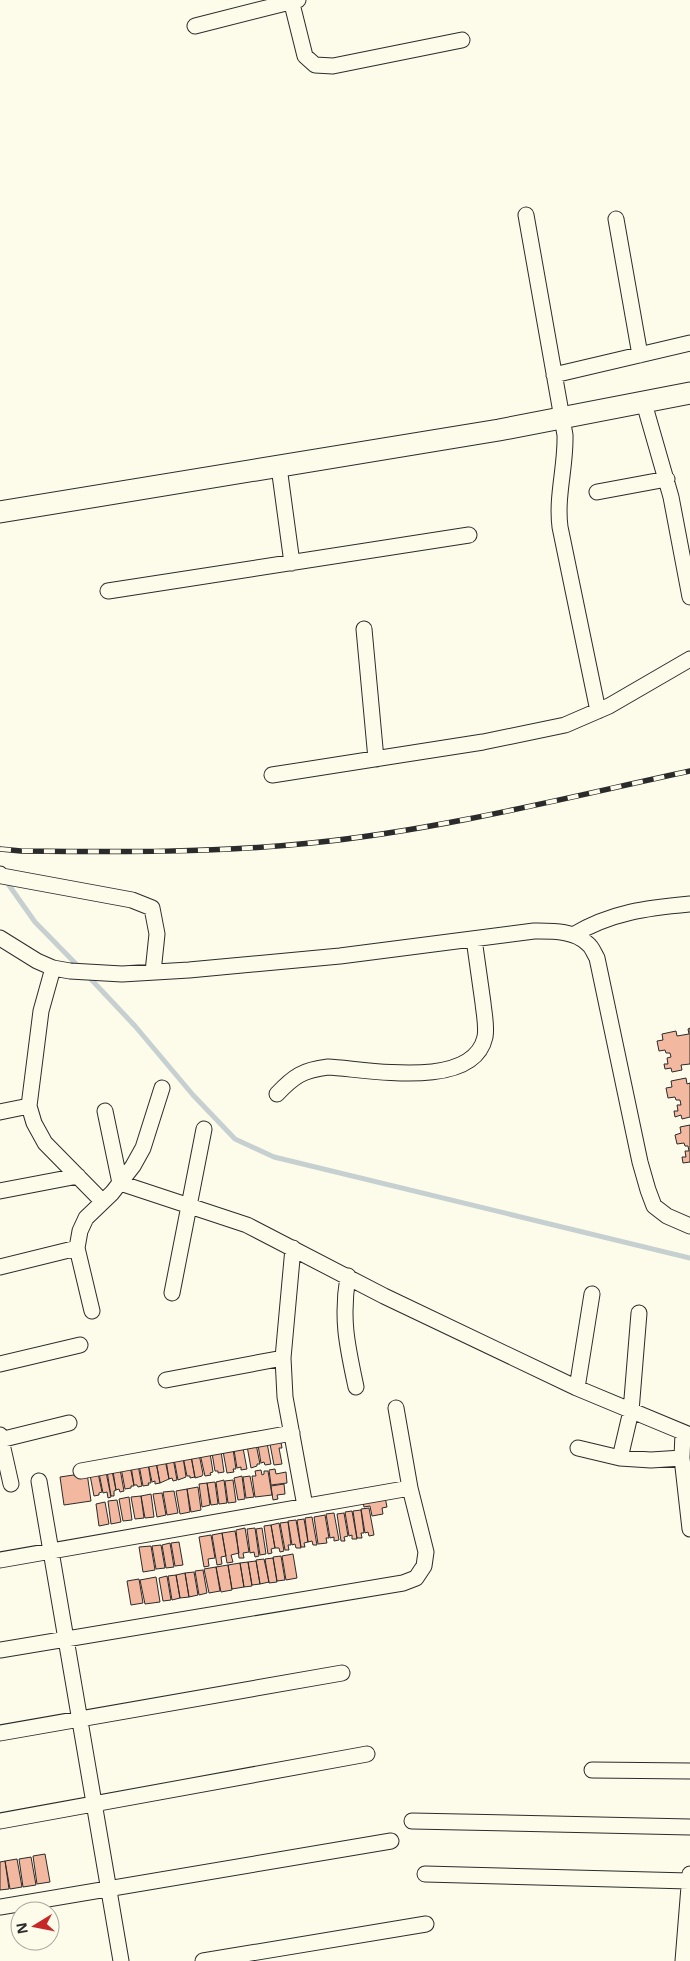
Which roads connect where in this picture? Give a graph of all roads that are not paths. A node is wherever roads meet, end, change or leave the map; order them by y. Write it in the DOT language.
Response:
graph roads {
  1 [pos="293,1"];
  2 [pos="195,26"];
  3 [pos="462,40"];
  4 [pos="526,215"];
  5 [pos="616,219"];
  6 [pos="690,343"];
  7 [pos="640,355"];
  8 [pos="554,375"];
  9 [pos="690,393"];
  10 [pos="644,402"];
  11 [pos="562,418"];
  12 [pos="279,467"];
  13 [pos="667,479"];
  14 [pos="597,492"];
  15 [pos="0,512"];
  16 [pos="469,535"];
  17 [pos="292,562"];
  18 [pos="108,591"];
  19 [pos="690,597"];
  20 [pos="364,629"];
  21 [pos="690,659"];
  22 [pos="598,712"];
  23 [pos="376,759"];
  24 [pos="272,775"];
  25 [pos="0,874"];
  26 [pos="690,904"];
  27 [pos="573,935"];
  28 [pos="0,938"];
  29 [pos="474,939"];
  30 [pos="53,968"];
  31 [pos="153,972"];
  32 [pos="162,1088"];
  33 [pos="277,1094"];
  34 [pos="29,1106"];
  35 [pos="106,1111"];
  36 [pos="0,1112"];
  37 [pos="204,1129"];
  38 [pos="78,1176"];
  39 [pos="120,1183"];
  40 [pos="0,1192"];
  41 [pos="102,1201"];
  42 [pos="189,1205"];
  43 [pos="690,1226"];
  44 [pos="77,1248"];
  45 [pos="293,1248"];
  46 [pos="0,1267"];
  47 [pos="348,1276"];
  48 [pos="172,1293"];
  49 [pos="592,1294"];
  50 [pos="92,1311"];
  51 [pos="639,1313"];
  52 [pos="80,1346"];
  53 [pos="283,1358"];
  54 [pos="0,1364"];
  55 [pos="166,1380"];
  56 [pos="356,1387"];
  57 [pos="576,1388"];
  58 [pos="396,1408"];
  59 [pos="630,1411"];
  60 [pos="69,1423"];
  61 [pos="292,1433"];
  62 [pos="687,1434"];
  63 [pos="0,1438"];
  64 [pos="578,1448"];
  65 [pos="620,1458"];
  66 [pos="682,1458"];
  67 [pos="81,1471"];
  68 [pos="39,1481"];
  69 [pos="11,1484"];
  70 [pos="410,1488"];
  71 [pos="305,1506"];
  72 [pos="690,1529"];
  73 [pos="50,1551"];
  74 [pos="0,1560"];
  75 [pos="66,1639"];
  76 [pos="0,1650"];
  77 [pos="342,1673"];
  78 [pos="80,1719"];
  79 [pos="0,1732"];
  80 [pos="367,1754"];
  81 [pos="592,1770"];
  82 [pos="690,1772"];
  83 [pos="94,1804"];
  84 [pos="412,1820"];
  85 [pos="0,1821"];
  86 [pos="690,1827"];
  87 [pos="391,1840"];
  88 [pos="425,1874"];
  89 [pos="690,1874"];
  90 [pos="689,1881"];
  91 [pos="109,1889"];
  92 [pos="689,1901"];
  93 [pos="0,1907"];
  94 [pos="426,1924"];
  95 [pos="121,1961"];
  96 [pos="203,1961"];
  97 [pos="683,1961"];
  1 -- 2 [label="street"];
  1 -- 3 [label="street"];
  4 -- 8 [label="street"];
  5 -- 7 [label="street"];
  6 -- 7 [label="street"];
  7 -- 8 [label="street"];
  8 -- 11 [label="street"];
  9 -- 10 [label="street"];
  10 -- 11 [label="street"];
  10 -- 13 [label="street"];
  11 -- 12 [label="street"];
  11 -- 22 [label="street"];
  12 -- 15 [label="street"];
  12 -- 17 [label="street"];
  13 -- 14 [label="street"];
  13 -- 19 [label="street"];
  16 -- 17 [label="street"];
  17 -- 18 [label="street"];
  20 -- 23 [label="street"];
  21 -- 22 [label="street"];
  22 -- 23 [label="street"];
  23 -- 24 [label="street"];
  25 -- 31 [label="street"];
  26 -- 27 [label="street"];
  27 -- 29 [label="street"];
  27 -- 43 [label="street"];
  28 -- 30 [label="street"];
  29 -- 31 [label="street"];
  29 -- 33 [label="street"];
  30 -- 31 [label="street"];
  30 -- 34 [label="street"];
  32 -- 39 [label="street"];
  34 -- 36 [label="street"];
  34 -- 38 [label="street"];
  35 -- 39 [label="street"];
  37 -- 42 [label="street"];
  38 -- 40 [label="street"];
  38 -- 41 [label="street"];
  39 -- 41 [label="street"];
  39 -- 42 [label="street"];
  41 -- 44 [label="street"];
  42 -- 45 [label="street"];
  42 -- 48 [label="street"];
  44 -- 46 [label="street"];
  44 -- 50 [label="street"];
  45 -- 47 [label="street"];
  45 -- 53 [label="street"];
  47 -- 56 [label="street"];
  47 -- 57 [label="street"];
  49 -- 57 [label="street"];
  51 -- 59 [label="street"];
  52 -- 54 [label="street"];
  53 -- 55 [label="street"];
  53 -- 61 [label="street"];
  57 -- 59 [label="street"];
  58 -- 70 [label="street"];
  59 -- 62 [label="street"];
  59 -- 65 [label="street"];
  60 -- 63 [label="street"];
  61 -- 67 [label="street"];
  61 -- 71 [label="street"];
  62 -- 66 [label="street"];
  63 -- 69 [label="street"];
  64 -- 65 [label="street"];
  65 -- 66 [label="street"];
  66 -- 72 [label="street"];
  68 -- 73 [label="street"];
  70 -- 71 [label="street"];
  70 -- 75 [label="street"];
  71 -- 73 [label="street"];
  73 -- 74 [label="street"];
  73 -- 75 [label="street"];
  75 -- 76 [label="street"];
  75 -- 78 [label="street"];
  77 -- 78 [label="street"];
  78 -- 79 [label="street"];
  78 -- 83 [label="street"];
  80 -- 83 [label="street"];
  81 -- 82 [label="street"];
  83 -- 85 [label="street"];
  83 -- 91 [label="street"];
  84 -- 86 [label="street"];
  87 -- 91 [label="street"];
  88 -- 90 [label="street"];
  89 -- 90 [label="street"];
  90 -- 92 [label="street"];
  91 -- 93 [label="street"];
  91 -- 95 [label="street"];
  92 -- 97 [label="street"];
  94 -- 96 [label="street"];
}
